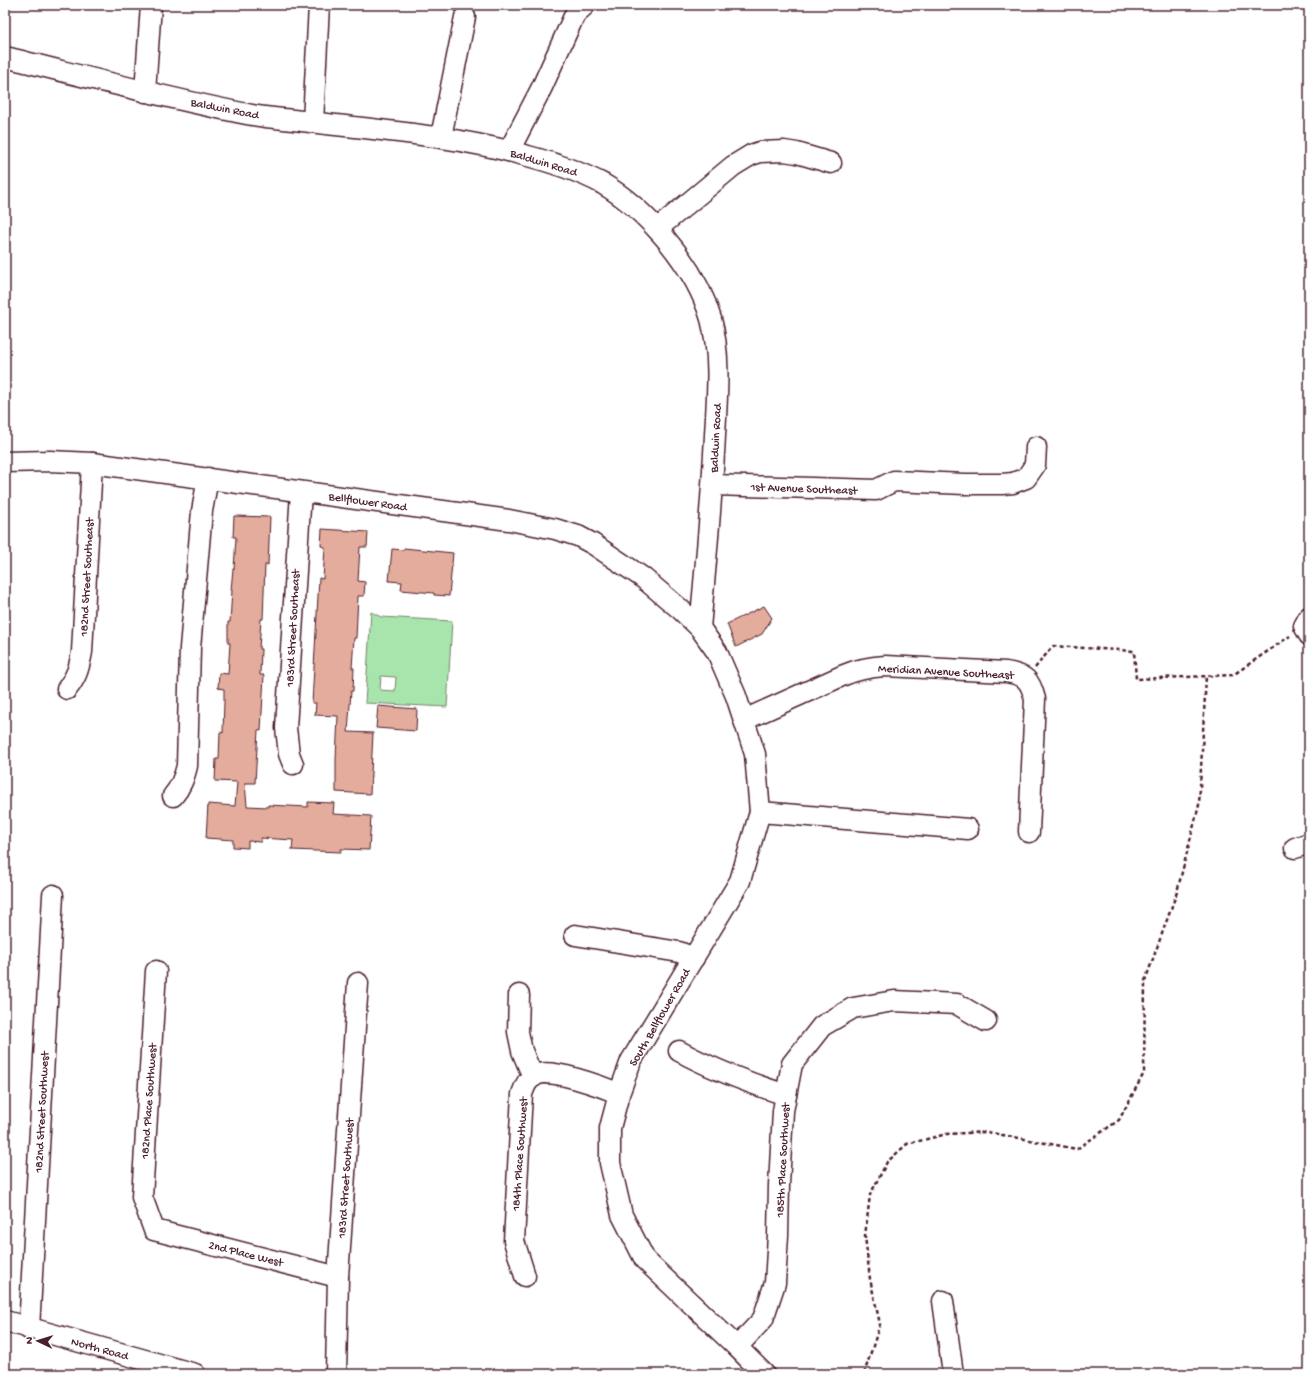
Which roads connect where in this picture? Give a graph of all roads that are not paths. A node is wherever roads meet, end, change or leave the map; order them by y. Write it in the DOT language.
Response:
graph roads {
  1 [pos="151,5"];
  2 [pos="319,5"];
  3 [pos="584,6"];
  4 [pos="465,17"];
  5 [pos="5,56"];
  6 [pos="145,92"];
  7 [pos="313,122"];
  8 [pos="441,137"];
  9 [pos="509,151"];
  10 [pos="831,163"];
  11 [pos="657,229"];
  12 [pos="1036,447"];
  13 [pos="5,462"];
  14 [pos="92,463"];
  15 [pos="208,478"];
  16 [pos="713,485"];
  17 [pos="301,492"];
  18 [pos="700,628"];
  19 [pos="68,689"];
  20 [pos="744,720"];
  21 [pos="293,764"];
  22 [pos="173,796"];
  23 [pos="760,812"];
  24 [pos="968,829"];
  25 [pos="1029,832"];
  26 [pos="52,895"];
  27 [pos="575,935"];
  28 [pos="694,958"];
  29 [pos="156,971"];
  30 [pos="358,983"];
  31 [pos="519,995"];
  32 [pos="986,1021"];
  33 [pos="679,1051"];
  34 [pos="533,1077"];
  35 [pos="619,1094"];
  36 [pos="786,1095"];
  37 [pos="154,1230"];
  38 [pos="525,1276"];
  39 [pos="338,1277"];
  40 [pos="943,1301"];
  41 [pos="5,1321"];
  42 [pos="29,1328"];
  43 [pos="737,1347"];
  44 [pos="195,1374"];
  45 [pos="336,1374"];
  46 [pos="764,1374"];
  47 [pos="953,1374"];
  1 -- 6 [label="street"];
  2 -- 7 [label="street"];
  3 -- 9 [label="street"];
  4 -- 8 [label="street"];
  5 -- 6 [label="street, Baldwin Road"];
  6 -- 7 [label="street, Baldwin Road"];
  7 -- 8 [label="street, Baldwin Road"];
  8 -- 9 [label="street, Baldwin Road"];
  9 -- 11 [label="street, Baldwin Road"];
  10 -- 11 [label="street"];
  11 -- 16 [label="street, Baldwin Road"];
  12 -- 16 [label="street, 1st Avenue Southeast"];
  13 -- 14 [label="street, Bellflower Road"];
  14 -- 15 [label="street, Bellflower Road"];
  14 -- 19 [label="street, 182nd Street Southeast"];
  15 -- 17 [label="street, Bellflower Road"];
  15 -- 22 [label="street"];
  16 -- 18 [label="street, Baldwin Road"];
  17 -- 18 [label="street, Bellflower Road"];
  17 -- 21 [label="street, 183rd Street Southeast"];
  18 -- 20 [label="street, South Bellflower Road"];
  20 -- 23 [label="street, South Bellflower Road"];
  20 -- 25 [label="street, Meridian Avenue Southeast"];
  23 -- 24 [label="street"];
  23 -- 28 [label="street, South Bellflower Road"];
  26 -- 42 [label="street, 182nd Street Southwest"];
  27 -- 28 [label="street"];
  28 -- 35 [label="street, South Bellflower Road"];
  29 -- 37 [label="street, 182nd Place Southwest"];
  30 -- 39 [label="street, 183rd Street Southwest"];
  31 -- 34 [label="street"];
  32 -- 36 [label="street, 185th Place Southwest"];
  33 -- 36 [label="street"];
  34 -- 35 [label="street"];
  34 -- 38 [label="street, 184th Place Southwest"];
  35 -- 43 [label="street, South Bellflower Road"];
  36 -- 43 [label="street, 185th Place Southwest"];
  37 -- 39 [label="street, 2nd Place West"];
  39 -- 45 [label="street, 183rd Street Southwest"];
  40 -- 47 [label="street"];
  41 -- 42 [label="street, North Road"];
  42 -- 44 [label="street, North Road"];
  43 -- 46 [label="street, South Bellflower Road"];
}
